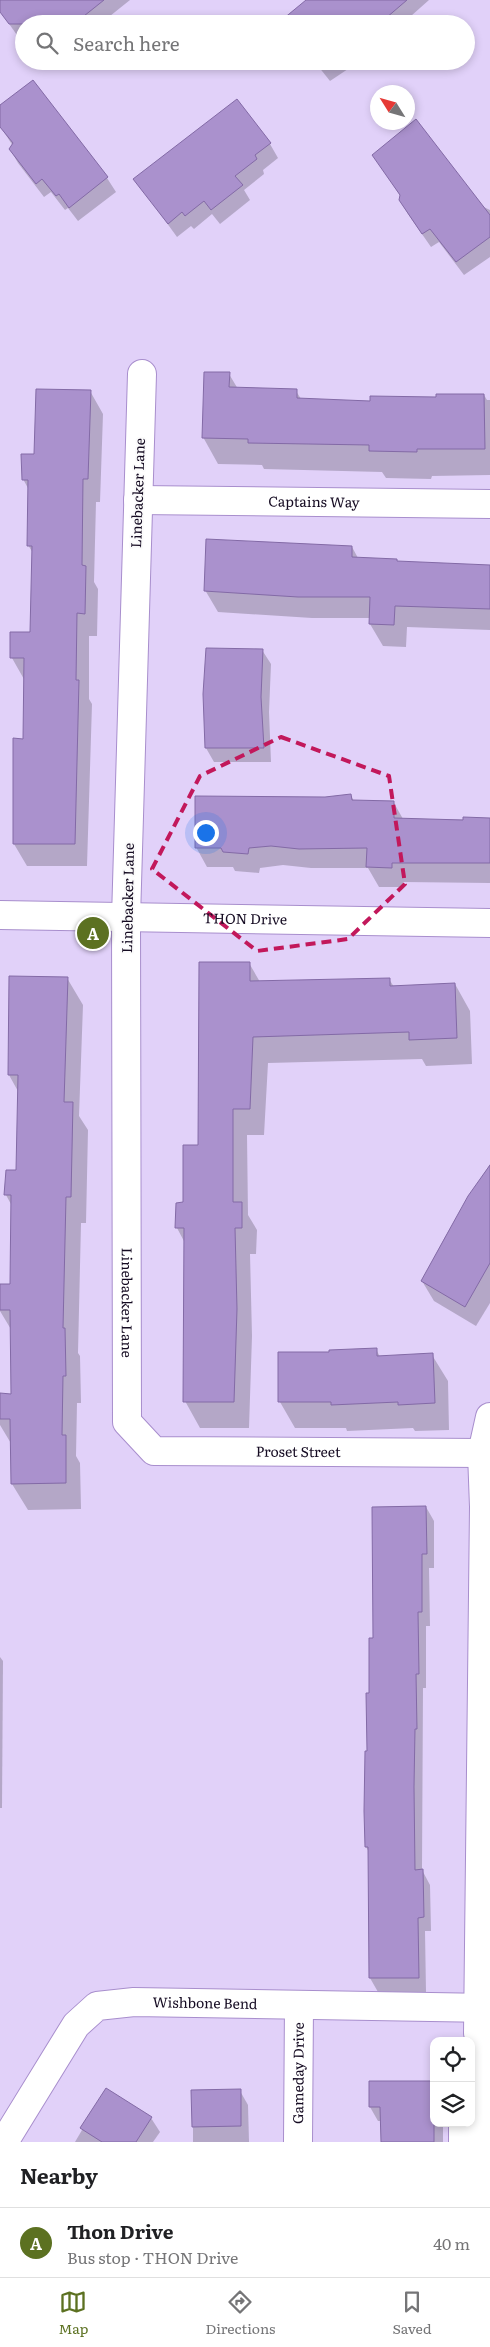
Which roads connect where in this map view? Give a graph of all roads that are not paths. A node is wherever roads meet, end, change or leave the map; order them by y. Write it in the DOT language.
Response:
graph roads {
  1 [pos="142,374"];
  2 [pos="138,500"];
  3 [pos="490,504"];
  4 [pos="0,914"];
  5 [pos="126,918"];
  6 [pos="490,924"];
  7 [pos="490,1417"];
  8 [pos="127,1422"];
  9 [pos="482,1453"];
  10 [pos="298,2005"];
  11 [pos="480,2024"];
  12 [pos="463,2127"];
  13 [pos="4,2142"];
  14 [pos="298,2142"];
  15 [pos="463,2142"];
  16 [pos="486,2142"];
  1 -- 2 [label="street, Linebacker Lane"];
  2 -- 3 [label="street, Captains Way"];
  2 -- 5 [label="street, Linebacker Lane"];
  4 -- 5 [label="street, THON Drive"];
  5 -- 6 [label="street, THON Drive"];
  5 -- 8 [label="street, Linebacker Lane"];
  7 -- 9 [label="street"];
  8 -- 9 [label="street, Proset Street"];
  9 -- 11 [label="street"];
  10 -- 11 [label="street, Wishbone Bend"];
  10 -- 13 [label="street, Wishbone Bend"];
  10 -- 14 [label="street, Gameday Drive"];
  11 -- 16 [label="street"];
  12 -- 15 [label="street"];
}
